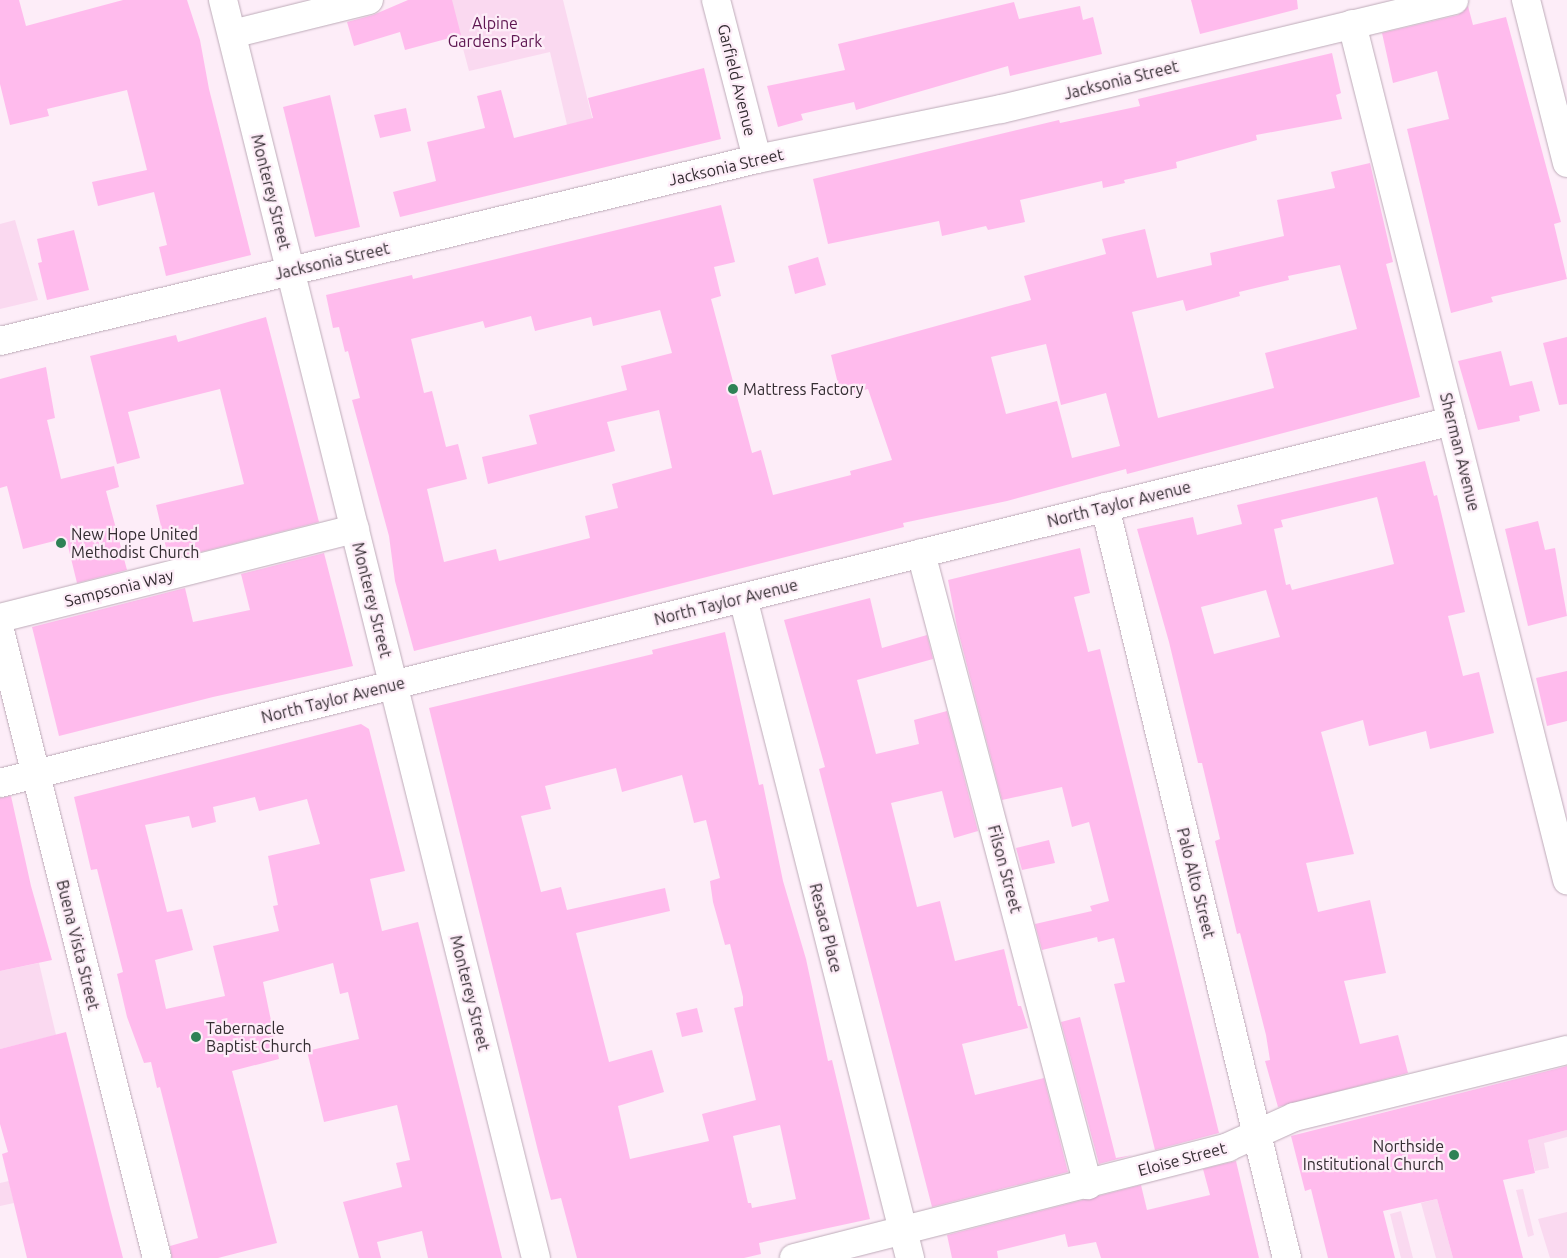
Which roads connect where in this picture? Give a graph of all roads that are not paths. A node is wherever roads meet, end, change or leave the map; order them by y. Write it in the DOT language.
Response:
graph roads {
  1 [pos="223,0"];
  2 [pos="369,0"];
  3 [pos="716,0"];
  4 [pos="1454,0"];
  5 [pos="1526,0"];
  6 [pos="1352,24"];
  7 [pos="232,34"];
  8 [pos="757,159"];
  9 [pos="1567,162"];
  10 [pos="290,271"];
  11 [pos="0,341"];
  12 [pos="1452,421"];
  13 [pos="1105,507"];
  14 [pos="355,529"];
  15 [pos="921,553"];
  16 [pos="743,598"];
  17 [pos="0,618"];
  18 [pos="0,631"];
  19 [pos="393,684"];
  20 [pos="36,774"];
  21 [pos="0,783"];
  22 [pos="1567,880"];
  23 [pos="1567,1050"];
  24 [pos="1258,1135"];
  25 [pos="1088,1185"];
  26 [pos="903,1231"];
  27 [pos="157,1258"];
  28 [pos="536,1258"];
  29 [pos="794,1258"];
  30 [pos="910,1258"];
  31 [pos="1287,1258"];
  1 -- 7 [label="street, Monterey Street"];
  2 -- 7 [label="street"];
  3 -- 8 [label="street, Garfield Avenue"];
  4 -- 6 [label="street, Jacksonia Street"];
  5 -- 9 [label="street"];
  6 -- 8 [label="street, Jacksonia Street"];
  6 -- 12 [label="street, Sherman Avenue"];
  7 -- 10 [label="street, Monterey Street"];
  8 -- 10 [label="street, Jacksonia Street"];
  10 -- 11 [label="street, Jacksonia Street"];
  10 -- 14 [label="street, Monterey Street"];
  12 -- 13 [label="street, North Taylor Avenue"];
  12 -- 22 [label="street, Sherman Avenue"];
  13 -- 15 [label="street, North Taylor Avenue"];
  13 -- 24 [label="street, Palo Alto Street"];
  14 -- 17 [label="street, Sampsonia Way"];
  14 -- 19 [label="street, Monterey Street"];
  15 -- 16 [label="street, North Taylor Avenue"];
  15 -- 25 [label="street, Filson Street"];
  16 -- 19 [label="street, North Taylor Avenue"];
  16 -- 26 [label="street, Resaca Place"];
  18 -- 20 [label="street, Buena Vista Street"];
  19 -- 20 [label="street, North Taylor Avenue"];
  19 -- 28 [label="street, Monterey Street"];
  20 -- 21 [label="street, North Taylor Avenue"];
  20 -- 27 [label="street, Buena Vista Street"];
  23 -- 24 [label="street, Eloise Street"];
  24 -- 25 [label="street, Eloise Street"];
  24 -- 31 [label="street, Palo Alto Street"];
  25 -- 26 [label="street, Eloise Street"];
  26 -- 29 [label="street, Eloise Street"];
  26 -- 30 [label="street, Resaca Place"];
}
